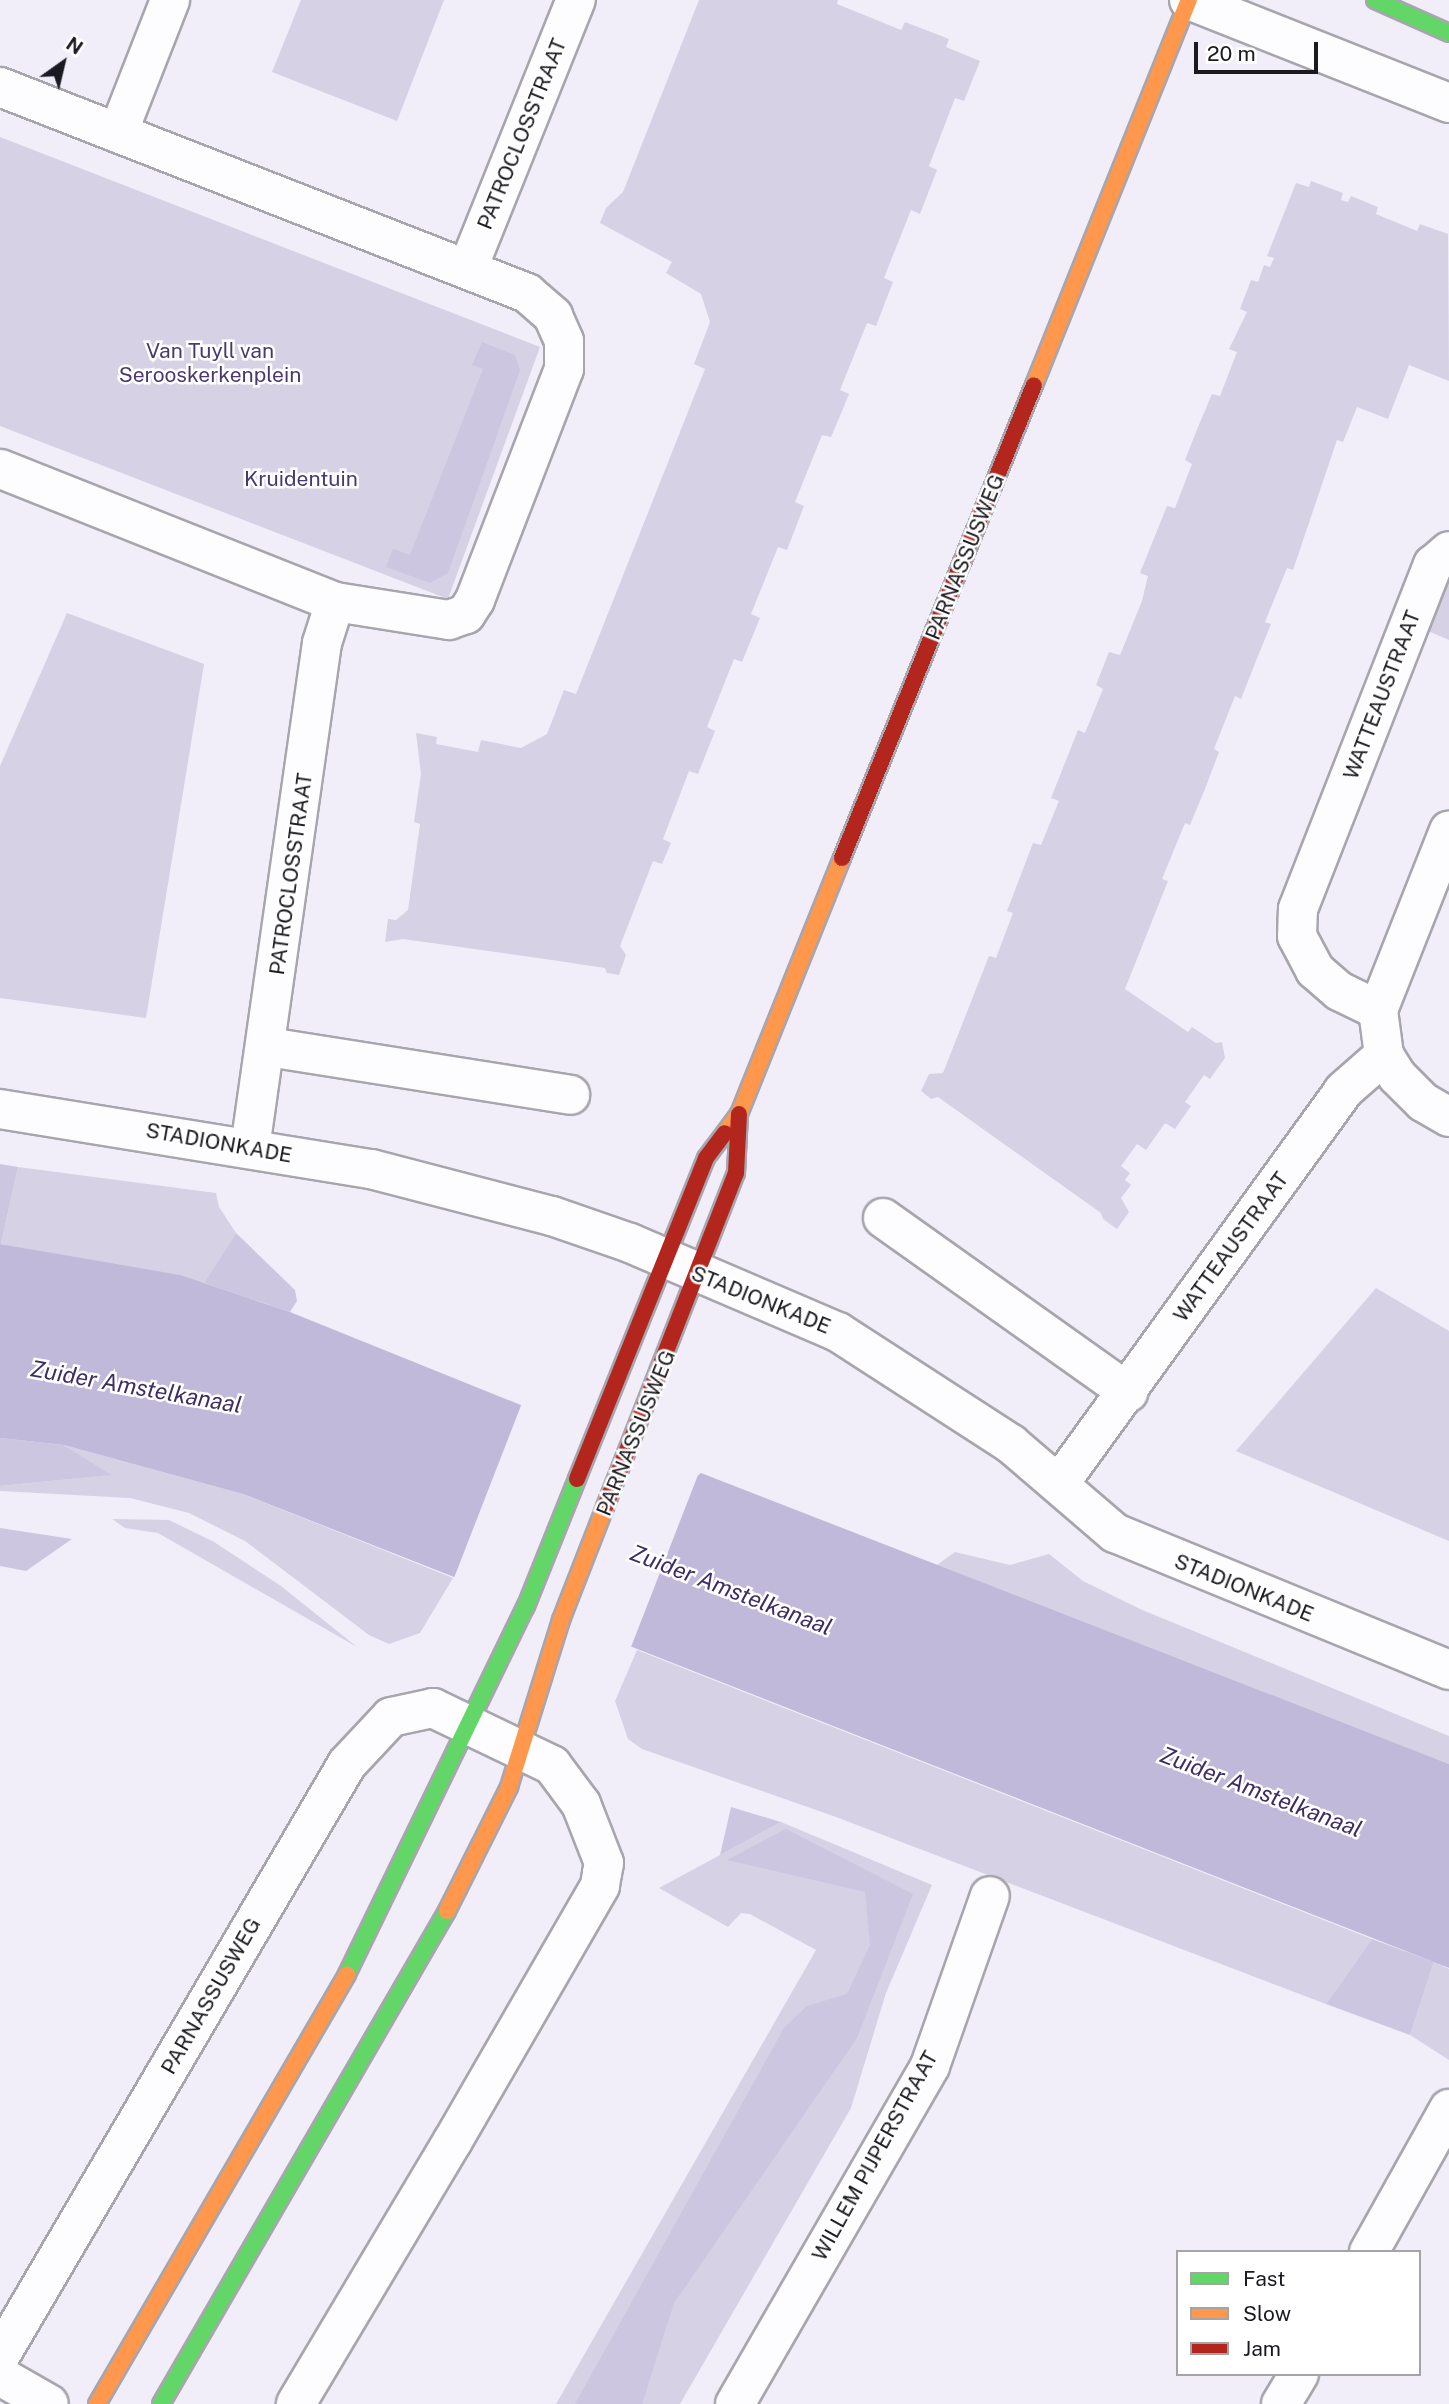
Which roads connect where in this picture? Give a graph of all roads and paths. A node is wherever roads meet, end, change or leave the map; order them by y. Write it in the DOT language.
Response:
graph roads {
  1 [pos="170,0"];
  2 [pos="576,0"];
  3 [pos="1189,0"];
  4 [pos="1375,0"];
  5 [pos="1449,33"];
  6 [pos="0,87"];
  7 [pos="1449,103"];
  8 [pos="117,133"];
  9 [pos="468,268"];
  10 [pos="0,469"];
  11 [pos="1449,551"];
  12 [pos="335,602"];
  13 [pos="1449,831"];
  14 [pos="1378,1010"];
  15 [pos="268,1047"];
  16 [pos="1384,1055"];
  17 [pos="570,1095"];
  18 [pos="0,1110"];
  19 [pos="739,1114"];
  20 [pos="1449,1117"];
  21 [pos="250,1147"];
  22 [pos="883,1218"];
  23 [pos="680,1267"];
  24 [pos="1128,1392"];
  25 [pos="1059,1483"];
  26 [pos="1449,1670"];
  27 [pos="470,1725"];
  28 [pos="536,1757"];
  29 [pos="990,1896"];
  30 [pos="1449,2109"];
  31 [pos="1370,2250"];
  32 [pos="0,2356"];
  33 [pos="0,2376"];
  34 [pos="1298,2376"];
  35 [pos="49,2404"];
  36 [pos="96,2404"];
  37 [pos="161,2404"];
  38 [pos="296,2404"];
  39 [pos="735,2404"];
  40 [pos="1282,2404"];
  1 -- 8 [label="street"];
  2 -- 9 [label="street, PATROCLOSSTRAAT"];
  3 -- 7 [label="street"];
  3 -- 19 [label="main road, PARNASSUSWEG"];
  4 -- 5 [label="main road"];
  6 -- 8 [label="street"];
  8 -- 9 [label="street"];
  9 -- 12 [label="street"];
  10 -- 12 [label="street"];
  11 -- 14 [label="street, WATTEAUSTRAAT"];
  12 -- 15 [label="street, PATROCLOSSTRAAT"];
  13 -- 14 [label="street"];
  14 -- 16 [label="street"];
  15 -- 17 [label="street"];
  15 -- 21 [label="street, PATROCLOSSTRAAT"];
  16 -- 20 [label="street"];
  16 -- 24 [label="street, WATTEAUSTRAAT"];
  18 -- 21 [label="street, STADIONKADE"];
  19 -- 23 [label="main road, PARNASSUSWEG"];
  19 -- 23 [label="main road, PARNASSUSWEG"];
  21 -- 23 [label="street, STADIONKADE"];
  22 -- 24 [label="street"];
  23 -- 25 [label="street, STADIONKADE"];
  23 -- 27 [label="main road, PARNASSUSWEG"];
  23 -- 28 [label="main road, PARNASSUSWEG"];
  24 -- 25 [label="street, WATTEAUSTRAAT"];
  25 -- 26 [label="street, STADIONKADE"];
  27 -- 28 [label="street, PARNASSUSWEG"];
  27 -- 32 [label="street, PARNASSUSWEG"];
  27 -- 36 [label="main road, PARNASSUSWEG"];
  28 -- 37 [label="main road, PARNASSUSWEG"];
  28 -- 38 [label="street, PARNASSUSWEG"];
  29 -- 39 [label="street, WILLEM PIJPERSTRAAT"];
  30 -- 31 [label="street"];
  33 -- 35 [label="street"];
  34 -- 40 [label="street"];
}
